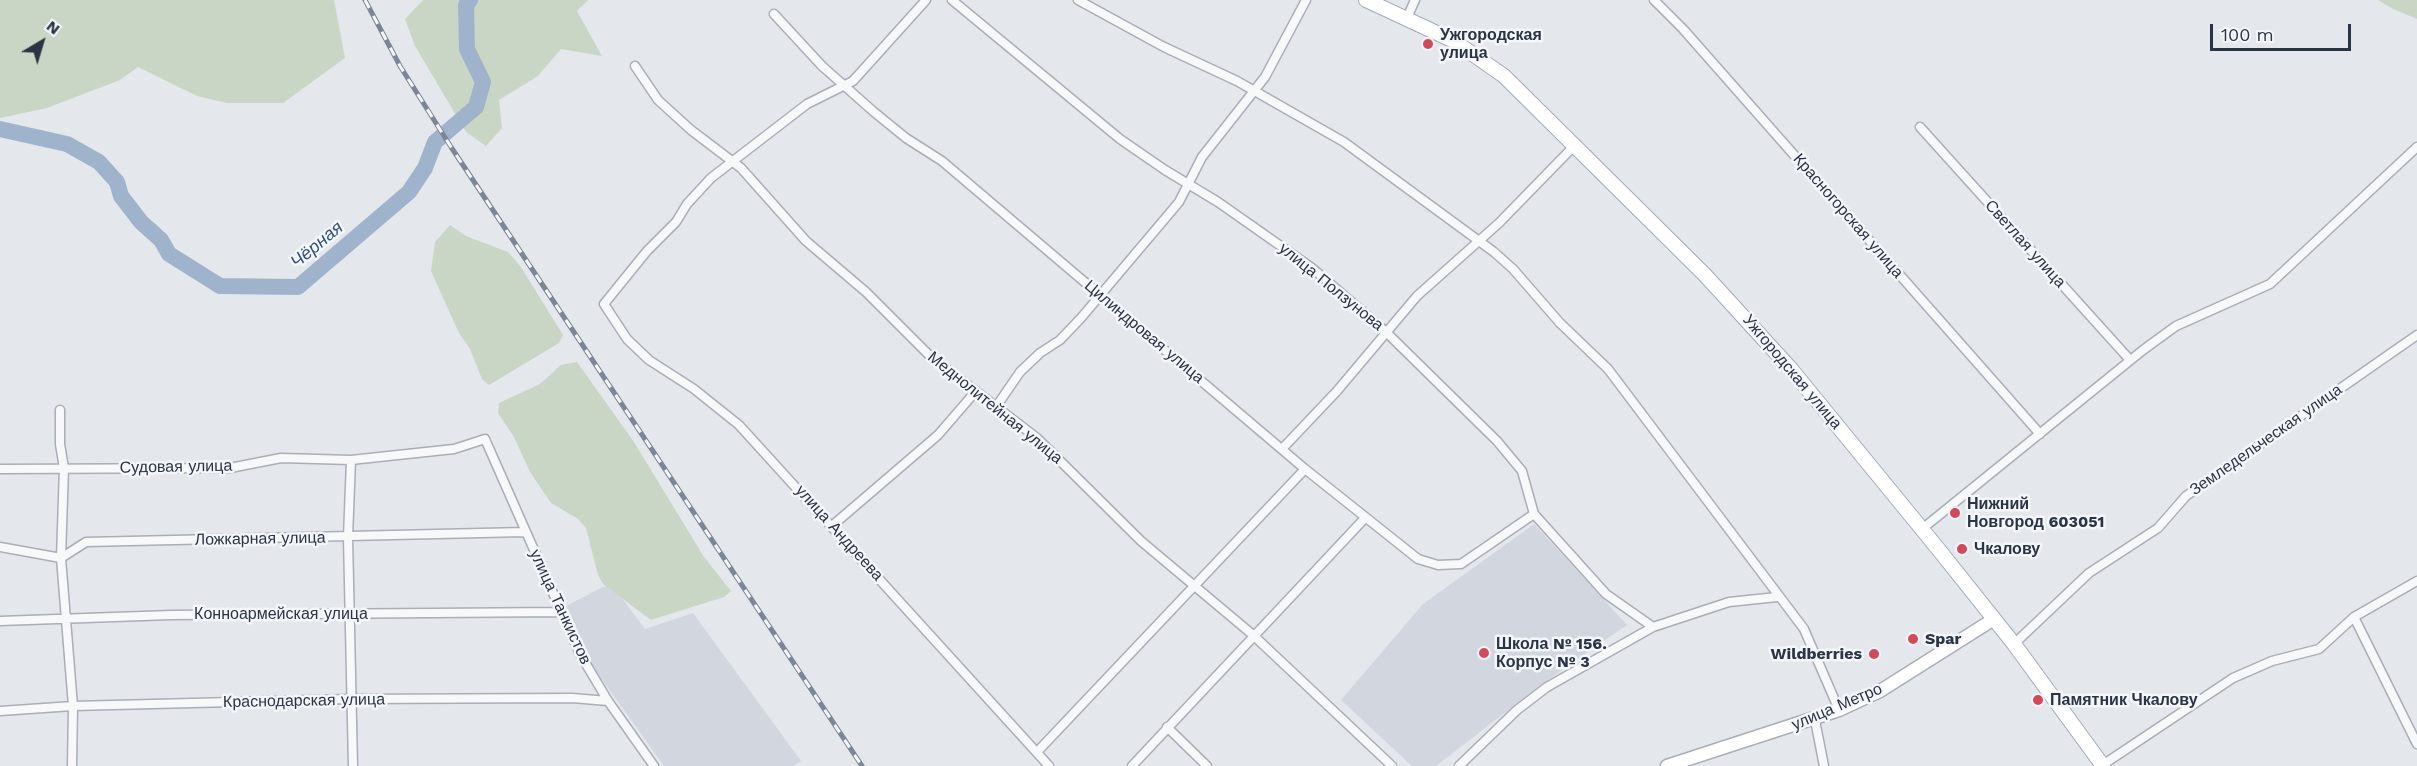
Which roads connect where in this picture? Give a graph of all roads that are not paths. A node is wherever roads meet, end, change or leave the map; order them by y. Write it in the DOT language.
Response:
graph roads {
  1 [pos="926,0"];
  2 [pos="952,0"];
  3 [pos="1078,0"];
  4 [pos="1306,0"];
  5 [pos="1366,0"];
  6 [pos="1415,0"];
  7 [pos="1654,0"];
  8 [pos="774,14"];
  9 [pos="1407,18"];
  10 [pos="635,66"];
  11 [pos="844,86"];
  12 [pos="1255,92"];
  13 [pos="1920,127"];
  14 [pos="1575,145"];
  15 [pos="2417,147"];
  16 [pos="733,162"];
  17 [pos="1188,184"];
  18 [pos="1477,242"];
  19 [pos="1101,296"];
  20 [pos="1386,332"];
  21 [pos="2417,335"];
  22 [pos="2130,360"];
  23 [pos="976,391"];
  24 [pos="996,407"];
  25 [pos="60,410"];
  26 [pos="2040,434"];
  27 [pos="485,439"];
  28 [pos="1282,449"];
  29 [pos="351,460"];
  30 [pos="64,468"];
  31 [pos="0,469"];
  32 [pos="1305,469"];
  33 [pos="1534,514"];
  34 [pos="1365,518"];
  35 [pos="833,525"];
  36 [pos="1922,529"];
  37 [pos="525,532"];
  38 [pos="348,537"];
  39 [pos="0,548"];
  40 [pos="61,558"];
  41 [pos="2417,581"];
  42 [pos="1195,584"];
  43 [pos="1777,597"];
  44 [pos="563,612"];
  45 [pos="350,614"];
  46 [pos="2354,617"];
  47 [pos="67,619"];
  48 [pos="1994,619"];
  49 [pos="0,621"];
  50 [pos="1653,627"];
  51 [pos="1253,635"];
  52 [pos="2014,644"];
  53 [pos="352,699"];
  54 [pos="608,701"];
  55 [pos="73,705"];
  56 [pos="1839,710"];
  57 [pos="0,711"];
  58 [pos="1815,720"];
  59 [pos="1167,727"];
  60 [pos="2417,744"];
  61 [pos="1037,752"];
  62 [pos="72,766"];
  63 [pos="353,766"];
  64 [pos="654,766"];
  65 [pos="1049,766"];
  66 [pos="1132,766"];
  67 [pos="1207,766"];
  68 [pos="1392,766"];
  69 [pos="1459,766"];
  70 [pos="1667,766"];
  71 [pos="1824,766"];
  72 [pos="2102,766"];
  1 -- 11 [label="street"];
  2 -- 17 [label="street, улица Ползунова"];
  3 -- 12 [label="street"];
  4 -- 12 [label="street"];
  5 -- 9 [label="main road, Ужгородская улица"];
  6 -- 9 [label="street"];
  7 -- 26 [label="street, Красногорская улица"];
  8 -- 11 [label="street, Цилиндровая улица"];
  9 -- 14 [label="main road, Ужгородская улица"];
  10 -- 16 [label="street, Меднолитейная улица"];
  11 -- 16 [label="street"];
  11 -- 19 [label="street, Цилиндровая улица"];
  12 -- 17 [label="street"];
  12 -- 18 [label="street"];
  13 -- 22 [label="street, Светлая улица"];
  14 -- 18 [label="street"];
  14 -- 36 [label="main road, Ужгородская улица"];
  15 -- 22 [label="street"];
  16 -- 23 [label="street, Меднолитейная улица"];
  16 -- 35 [label="street, улица Андреева"];
  17 -- 19 [label="street"];
  17 -- 20 [label="street, улица Ползунова"];
  18 -- 20 [label="street"];
  18 -- 43 [label="street"];
  19 -- 24 [label="street"];
  19 -- 28 [label="street, Цилиндровая улица"];
  20 -- 28 [label="street"];
  20 -- 33 [label="street, улица Ползунова"];
  21 -- 52 [label="street, Земледельческая улица"];
  22 -- 26 [label="street"];
  23 -- 24 [label="street, Меднолитейная улица"];
  23 -- 35 [label="street"];
  24 -- 42 [label="street, Меднолитейная улица"];
  25 -- 30 [label="street"];
  26 -- 36 [label="street"];
  27 -- 29 [label="street, Судовая улица"];
  27 -- 37 [label="street, улица Танкистов"];
  28 -- 32 [label="street, Цилиндровая улица"];
  29 -- 30 [label="street, Судовая улица"];
  29 -- 38 [label="street"];
  30 -- 31 [label="street, Судовая улица"];
  30 -- 40 [label="street"];
  32 -- 34 [label="street, Цилиндровая улица"];
  32 -- 42 [label="street"];
  33 -- 34 [label="street, Цилиндровая улица"];
  33 -- 50 [label="street, улица Ползунова"];
  34 -- 51 [label="street"];
  35 -- 61 [label="street, улица Андреева"];
  36 -- 48 [label="main road, Ужгородская улица"];
  37 -- 38 [label="street, Ложкарная улица"];
  37 -- 44 [label="street, улица Танкистов"];
  38 -- 40 [label="street, Ложкарная улица"];
  38 -- 45 [label="street"];
  39 -- 40 [label="street"];
  40 -- 47 [label="street"];
  41 -- 46 [label="street"];
  42 -- 51 [label="street, Меднолитейная улица"];
  42 -- 61 [label="street"];
  43 -- 50 [label="street"];
  43 -- 56 [label="street"];
  44 -- 45 [label="street, Конноармейская улица"];
  44 -- 54 [label="street, улица Танкистов"];
  45 -- 47 [label="street, Конноармейская улица"];
  45 -- 53 [label="street"];
  46 -- 60 [label="street"];
  46 -- 72 [label="street"];
  47 -- 49 [label="street, Конноармейская улица"];
  47 -- 55 [label="street"];
  48 -- 52 [label="main road, Ужгородская улица"];
  48 -- 56 [label="street, улица Метро"];
  50 -- 69 [label="street"];
  51 -- 59 [label="street"];
  51 -- 68 [label="street, Меднолитейная улица"];
  52 -- 72 [label="main road, Ужгородская улица"];
  53 -- 54 [label="street, Краснодарская улица"];
  53 -- 55 [label="street, Краснодарская улица"];
  53 -- 63 [label="street"];
  54 -- 64 [label="street, улица Танкистов"];
  55 -- 57 [label="street, Краснодарская улица"];
  55 -- 62 [label="street"];
  56 -- 58 [label="street, улица Метро"];
  58 -- 70 [label="street, улица Метро"];
  58 -- 71 [label="street"];
  59 -- 66 [label="street"];
  59 -- 67 [label="street"];
  61 -- 65 [label="street, улица Андреева"];
}
